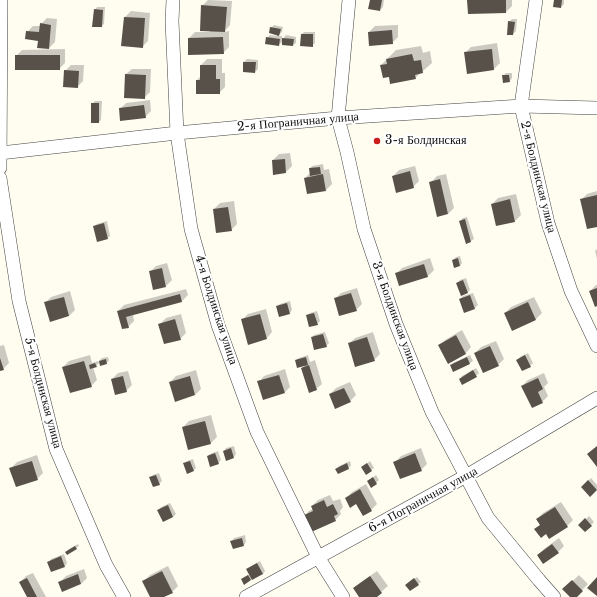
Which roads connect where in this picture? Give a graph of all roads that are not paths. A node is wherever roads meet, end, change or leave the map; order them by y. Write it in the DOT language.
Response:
graph roads {
  1 [pos="1,0"];
  2 [pos="173,0"];
  3 [pos="350,0"];
  4 [pos="536,0"];
  5 [pos="521,106"];
  6 [pos="597,108"];
  7 [pos="338,118"];
  8 [pos="177,133"];
  9 [pos="0,153"];
  10 [pos="0,168"];
  11 [pos="0,178"];
  12 [pos="597,346"];
  13 [pos="597,398"];
  14 [pos="466,476"];
  15 [pos="318,557"];
  16 [pos="124,597"];
  17 [pos="246,597"];
  18 [pos="343,597"];
  19 [pos="554,597"];
  1 -- 9 [label="street"];
  2 -- 8 [label="street, 4-я Болдинская улица"];
  3 -- 7 [label="street, 3-я Болдинская улица"];
  4 -- 5 [label="street, 2-я Болдинская улица"];
  5 -- 6 [label="street, 2-я Пограничная улица"];
  5 -- 7 [label="street, 2-я Пограничная улица"];
  5 -- 12 [label="street, 2-я Болдинская улица"];
  7 -- 8 [label="street, 2-я Пограничная улица"];
  7 -- 14 [label="street, 3-я Болдинская улица"];
  8 -- 9 [label="street, 2-я Пограничная улица"];
  8 -- 15 [label="street, 4-я Болдинская улица"];
  9 -- 10 [label="street"];
  11 -- 16 [label="street, 5-я Болдинская улица"];
  13 -- 14 [label="street, 6-я Пограничная улица"];
  14 -- 15 [label="street, 6-я Пограничная улица"];
  14 -- 19 [label="street, 3-я Болдинская улица"];
  15 -- 17 [label="street, 6-я Пограничная улица"];
  15 -- 18 [label="street, 4-я Болдинская улица"];
}
